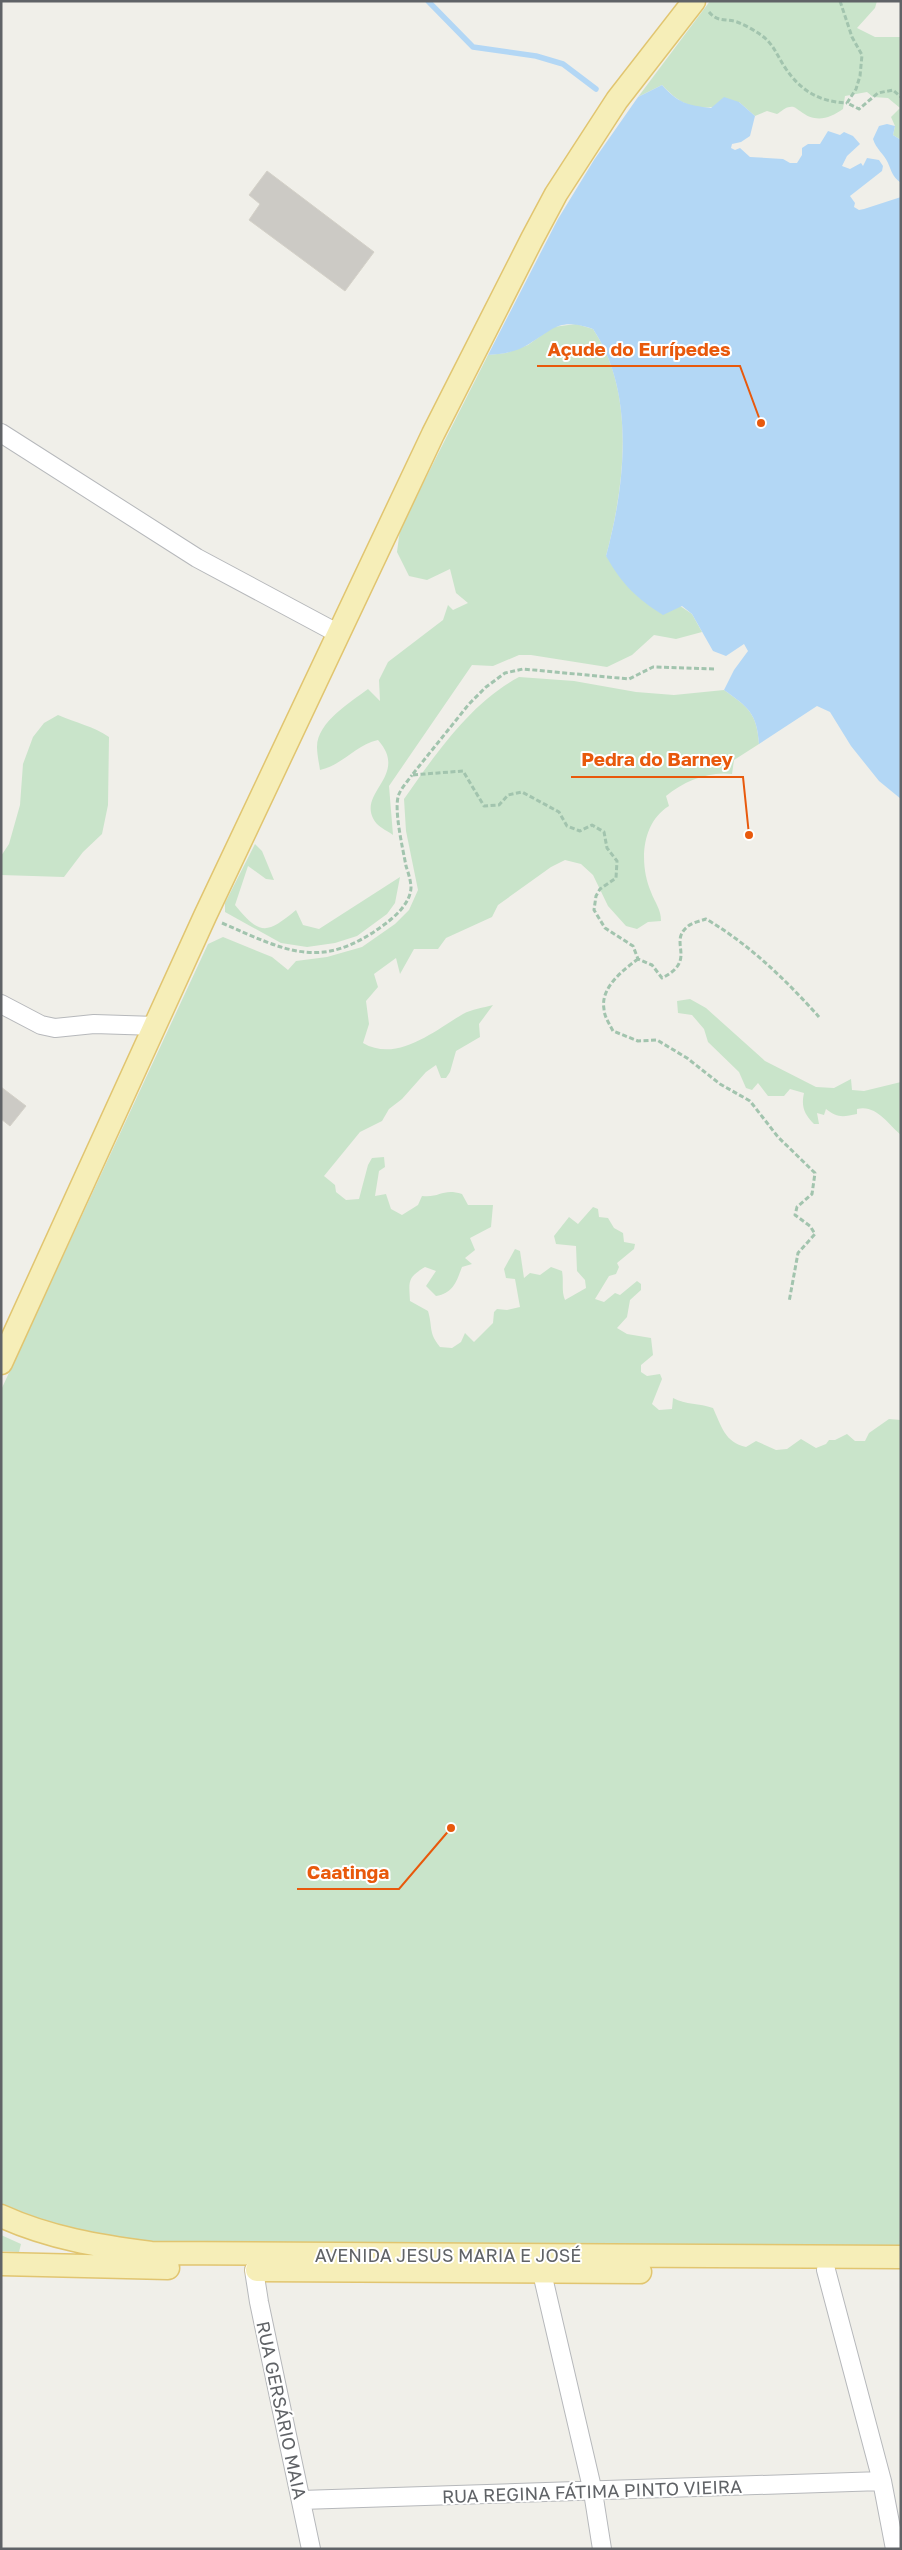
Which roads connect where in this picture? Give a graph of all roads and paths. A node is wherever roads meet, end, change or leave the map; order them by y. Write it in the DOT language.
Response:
graph roads {
  1 [pos="840,1"];
  2 [pos="700,5"];
  3 [pos="901,98"];
  4 [pos="847,103"];
  5 [pos="1,433"];
  6 [pos="339,634"];
  7 [pos="714,669"];
  8 [pos="412,775"];
  9 [pos="206,916"];
  10 [pos="638,959"];
  11 [pos="1,1004"];
  12 [pos="819,1017"];
  13 [pos="156,1026"];
  14 [pos="788,1302"];
  15 [pos="1,1363"];
  16 [pos="1,2216"];
  17 [pos="901,2257"];
  18 [pos="1,2264"];
  19 [pos="550,2267"];
  20 [pos="254,2270"];
  21 [pos="826,2270"];
  22 [pos="901,2271"];
  23 [pos="882,2481"];
  24 [pos="593,2492"];
  25 [pos="301,2500"];
  26 [pos="311,2549"];
  27 [pos="602,2549"];
  28 [pos="896,2549"];
  1 -- 4 [label="path"];
  2 -- 4 [label="path"];
  2 -- 6 [label="main road"];
  3 -- 4 [label="path"];
  5 -- 6 [label="street"];
  6 -- 9 [label="main road"];
  7 -- 8 [label="path"];
  8 -- 9 [label="path"];
  8 -- 10 [label="path"];
  9 -- 13 [label="main road"];
  10 -- 12 [label="path"];
  10 -- 14 [label="path"];
  11 -- 13 [label="street"];
  13 -- 15 [label="main road"];
  16 -- 19 [label="main road, AVENIDA JESUS MARIA E JOSÉ"];
  17 -- 19 [label="main road, AVENIDA JESUS MARIA E JOSÉ"];
  18 -- 20 [label="main road, AVENIDA JESUS MARIA E JOSÉ"];
  19 -- 20 [label="main road, AVENIDA JESUS MARIA E JOSÉ"];
  19 -- 21 [label="main road, AVENIDA JESUS MARIA E JOSÉ"];
  19 -- 24 [label="street"];
  20 -- 25 [label="street, RUA GERSÁRIO MAIA"];
  21 -- 22 [label="main road, AVENIDA JESUS MARIA E JOSÉ"];
  21 -- 23 [label="street"];
  23 -- 24 [label="street, RUA REGINA FÁTIMA PINTO VIEIRA"];
  23 -- 28 [label="street"];
  24 -- 25 [label="street, RUA REGINA FÁTIMA PINTO VIEIRA"];
  24 -- 27 [label="street"];
  25 -- 26 [label="street, RUA GERSÁRIO MAIA"];
}
